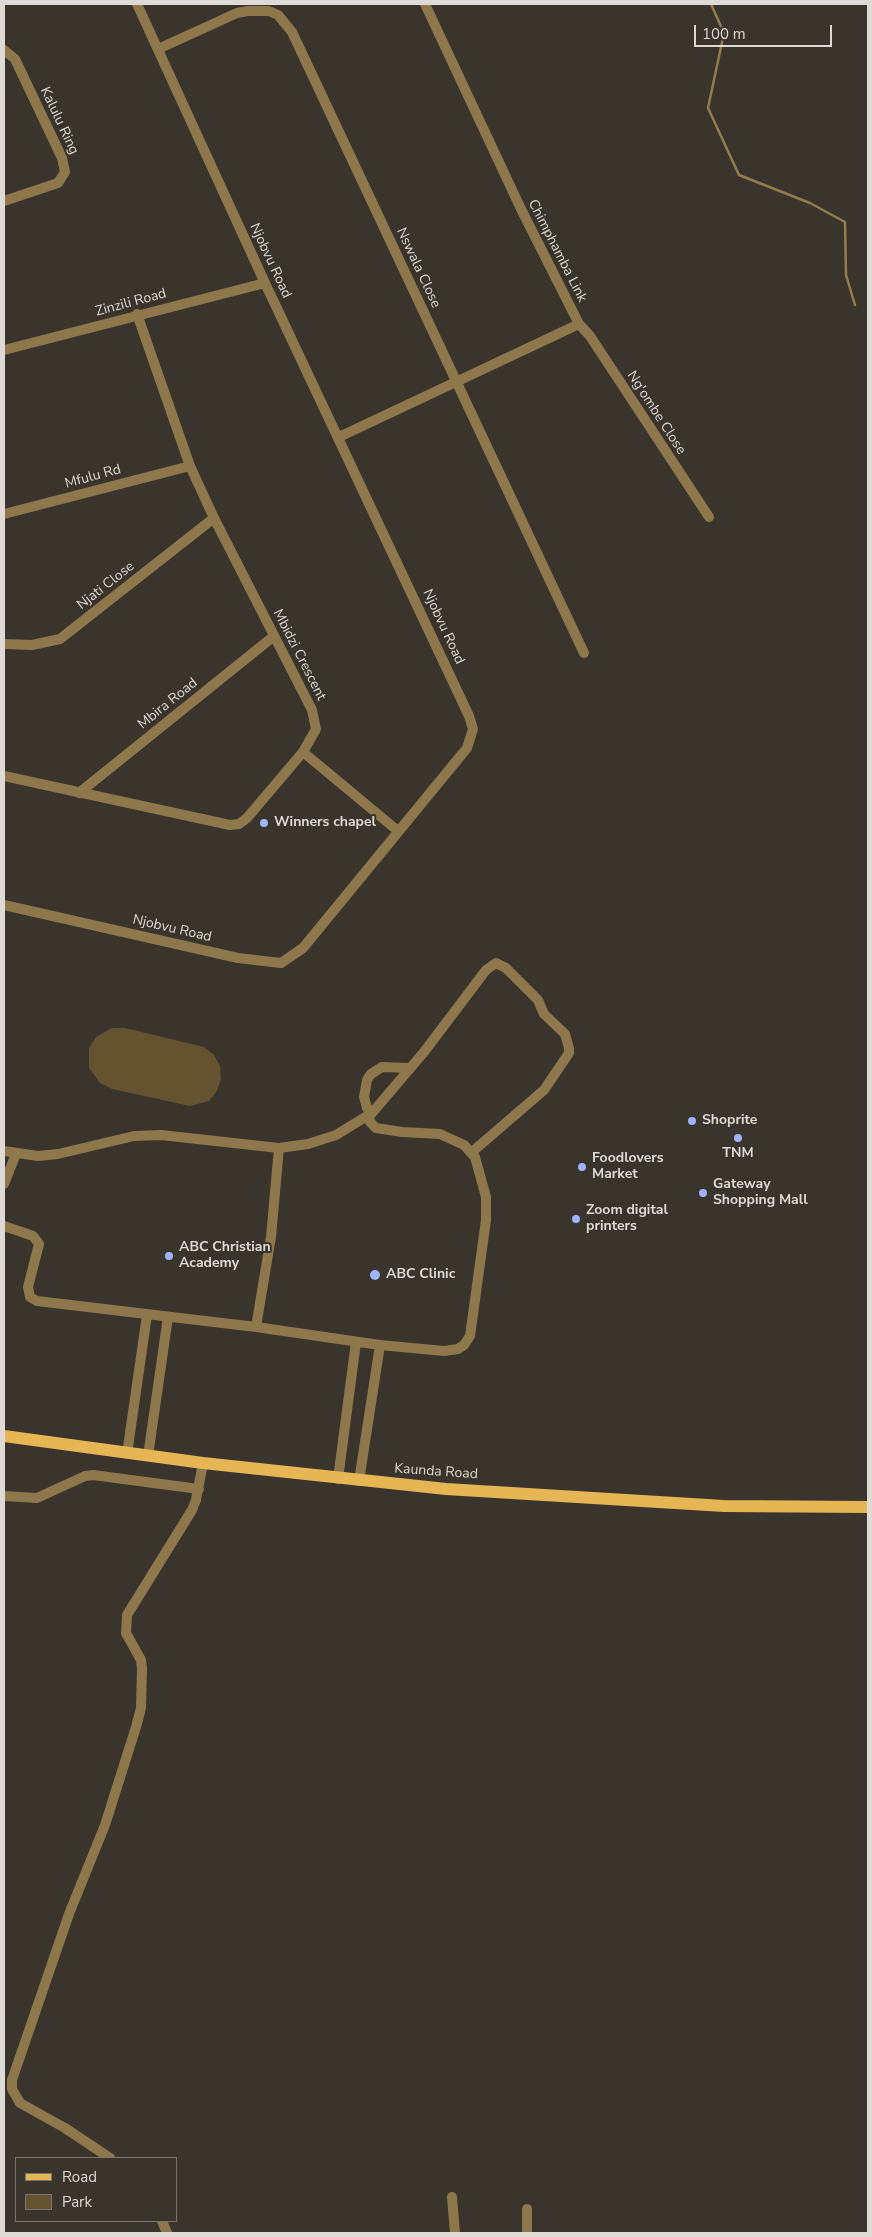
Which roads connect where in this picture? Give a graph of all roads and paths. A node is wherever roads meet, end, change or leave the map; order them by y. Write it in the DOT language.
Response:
graph roads {
  1 [pos="137,4"];
  2 [pos="425,4"];
  3 [pos="158,48"];
  4 [pos="4,50"];
  5 [pos="4,201"];
  6 [pos="265,283"];
  7 [pos="137,314"];
  8 [pos="579,324"];
  9 [pos="4,350"];
  10 [pos="457,382"];
  11 [pos="339,437"];
  12 [pos="190,466"];
  13 [pos="4,514"];
  14 [pos="710,517"];
  15 [pos="214,518"];
  16 [pos="274,636"];
  17 [pos="4,644"];
  18 [pos="584,653"];
  19 [pos="303,752"];
  20 [pos="4,776"];
  21 [pos="79,793"];
  22 [pos="398,831"];
  23 [pos="4,905"];
  24 [pos="410,1068"];
  25 [pos="370,1114"];
  26 [pos="279,1148"];
  27 [pos="4,1151"];
  28 [pos="472,1152"];
  29 [pos="16,1154"];
  30 [pos="4,1184"];
  31 [pos="4,1226"];
  32 [pos="147,1315"];
  33 [pos="168,1317"];
  34 [pos="256,1327"];
  35 [pos="356,1342"];
  36 [pos="380,1344"];
  37 [pos="4,1436"];
  38 [pos="127,1454"];
  39 [pos="148,1456"];
  40 [pos="202,1463"];
  41 [pos="338,1479"];
  42 [pos="359,1481"];
  43 [pos="199,1489"];
  44 [pos="4,1496"];
  45 [pos="868,1507"];
  46 [pos="108,2157"];
  47 [pos="452,2197"];
  48 [pos="527,2209"];
  49 [pos="455,2233"];
  50 [pos="527,2233"];
  1 -- 3 [label="street, Njobvu Road"];
  2 -- 8 [label="street, Chimphamba Link"];
  3 -- 6 [label="street, Njobvu Road"];
  3 -- 10 [label="street, Nswala Close"];
  4 -- 5 [label="street, Kalulu Ring"];
  6 -- 7 [label="street, Zinzili Road"];
  6 -- 11 [label="street, Njobvu Road"];
  7 -- 9 [label="street, Zinzili Road"];
  7 -- 12 [label="street, Mbidzi Crescent"];
  8 -- 10 [label="street, Chimphamba Link"];
  8 -- 14 [label="street, Ng'ombe Close"];
  10 -- 11 [label="street, Chimphamba Link"];
  10 -- 18 [label="street, Nswala Close"];
  11 -- 22 [label="street, Njobvu Road"];
  12 -- 13 [label="street, Mfulu Rd"];
  12 -- 15 [label="street, Mbidzi Crescent"];
  15 -- 16 [label="street, Mbidzi Crescent"];
  15 -- 17 [label="street, Njati Close"];
  16 -- 19 [label="street, Mbidzi Crescent"];
  16 -- 21 [label="street, Mbira Road"];
  19 -- 21 [label="street, Mbidzi Crescent"];
  19 -- 22 [label="street"];
  20 -- 21 [label="street, Mbidzi Crescent"];
  22 -- 23 [label="street, Njobvu Road"];
  24 -- 25 [label="street"];
  24 -- 25 [label="street"];
  24 -- 28 [label="street"];
  25 -- 26 [label="street"];
  25 -- 28 [label="street"];
  26 -- 29 [label="street"];
  26 -- 34 [label="street"];
  27 -- 29 [label="street"];
  28 -- 36 [label="street"];
  29 -- 30 [label="street"];
  31 -- 32 [label="street"];
  32 -- 33 [label="street"];
  32 -- 38 [label="street"];
  33 -- 34 [label="street"];
  33 -- 39 [label="street"];
  34 -- 35 [label="street"];
  35 -- 36 [label="street"];
  35 -- 41 [label="street"];
  36 -- 42 [label="street"];
  37 -- 38 [label="main road, Kaunda Road"];
  38 -- 39 [label="main road, Kaunda Road"];
  39 -- 40 [label="main road, Kaunda Road"];
  40 -- 41 [label="main road, Kaunda Road"];
  40 -- 43 [label="street"];
  41 -- 42 [label="main road, Kaunda Road"];
  42 -- 45 [label="main road, Kaunda Road"];
  43 -- 44 [label="street"];
  43 -- 46 [label="street"];
  47 -- 49 [label="street"];
  48 -- 50 [label="street"];
}
